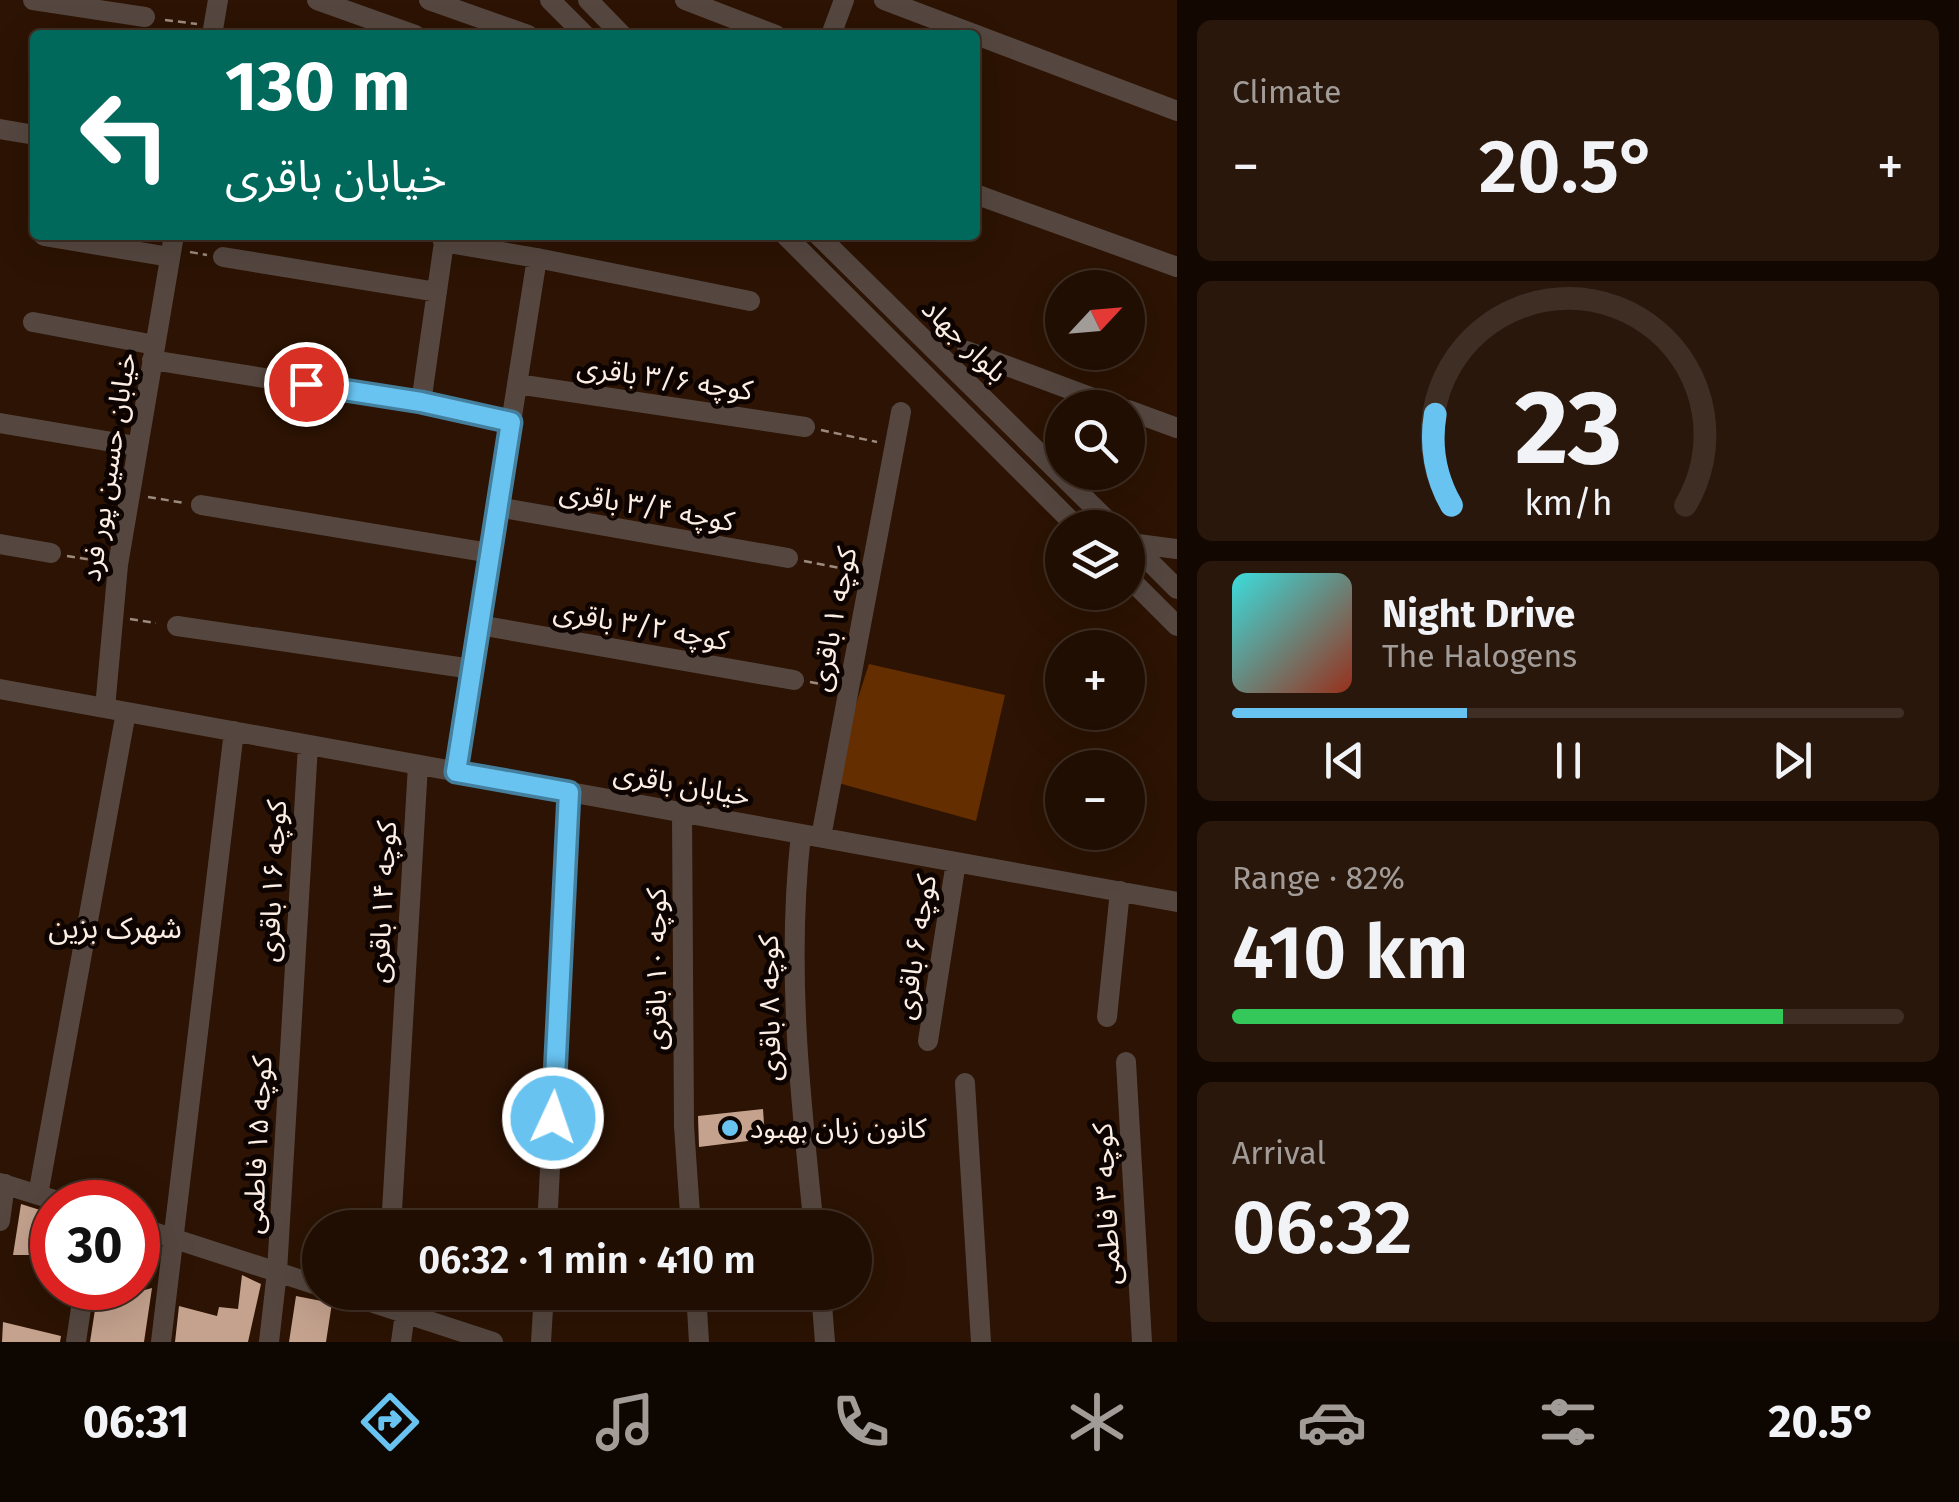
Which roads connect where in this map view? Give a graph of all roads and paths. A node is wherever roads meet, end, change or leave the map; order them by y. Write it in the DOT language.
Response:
graph roads {
  1 [pos="33,0"];
  2 [pos="218,0"];
  3 [pos="317,0"];
  4 [pos="428,0"];
  5 [pos="550,0"];
  6 [pos="588,0"];
  7 [pos="685,0"];
  8 [pos="844,0"];
  9 [pos="884,0"];
  10 [pos="145,17"];
  11 [pos="207,30"];
  12 [pos="212,30"];
  13 [pos="401,30"];
  14 [pos="514,30"];
  15 [pos="580,30"];
  16 [pos="617,30"];
  17 [pos="763,30"];
  18 [pos="833,30"];
  19 [pos="964,30"];
  20 [pos="980,36"];
  21 [pos="1176,111"];
  22 [pos="0,129"];
  23 [pos="30,134"];
  24 [pos="980,196"];
  25 [pos="91,240"];
  26 [pos="444,240"];
  27 [pos="449,240"];
  28 [pos="791,240"];
  29 [pos="823,240"];
  30 [pos="172,247"];
  31 [pos="223,257"];
  32 [pos="537,258"];
  33 [pos="1176,268"];
  34 [pos="437,292"];
  35 [pos="750,301"];
  36 [pos="33,322"];
  37 [pos="967,351"];
  38 [pos="154,352"];
  39 [pos="516,384"];
  40 [pos="1072,390"];
  41 [pos="421,402"];
  42 [pos="901,412"];
  43 [pos="1145,416"];
  44 [pos="511,422"];
  45 [pos="0,423"];
  46 [pos="805,427"];
  47 [pos="1176,428"];
  48 [pos="893,445"];
  49 [pos="136,446"];
  50 [pos="130,494"];
  51 [pos="201,506"];
  52 [pos="496,507"];
  53 [pos="1060,510"];
  54 [pos="1097,510"];
  55 [pos="0,544"];
  56 [pos="1145,545"];
  57 [pos="1176,550"];
  58 [pos="51,553"];
  59 [pos="490,553"];
  60 [pos="788,558"];
  61 [pos="1145,558"];
  62 [pos="118,565"];
  63 [pos="870,574"];
  64 [pos="1176,589"];
  65 [pos="1145,594"];
  66 [pos="113,616"];
  67 [pos="479,625"];
  68 [pos="177,626"];
  69 [pos="1176,626"];
  70 [pos="472,669"];
  71 [pos="794,680"];
  72 [pos="847,688"];
  73 [pos="0,689"];
  74 [pos="115,710"];
  75 [pos="234,732"];
  76 [pos="308,744"];
  77 [pos="418,764"];
  78 [pos="456,772"];
  79 [pos="569,792"];
  80 [pos="682,812"];
  81 [pos="811,836"];
  82 [pos="956,862"];
  83 [pos="1120,892"];
  84 [pos="1176,902"];
  85 [pos="1107,1016"];
  86 [pos="292,1020"];
  87 [pos="928,1041"];
  88 [pos="1126,1062"];
  89 [pos="966,1083"];
  90 [pos="41,1180"];
  91 [pos="2,1184"];
  92 [pos="30,1193"];
  93 [pos="391,1210"];
  94 [pos="548,1210"];
  95 [pos="690,1210"];
  96 [pos="812,1210"];
  97 [pos="0,1221"];
  98 [pos="160,1234"];
  99 [pos="175,1239"];
  100 [pos="277,1272"];
  101 [pos="302,1280"];
  102 [pos="81,1310"];
  103 [pos="393,1310"];
  104 [pos="408,1310"];
  105 [pos="543,1310"];
  106 [pos="697,1310"];
  107 [pos="822,1310"];
  108 [pos="76,1342"];
  109 [pos="161,1342"];
  110 [pos="268,1342"];
  111 [pos="401,1342"];
  112 [pos="494,1342"];
  113 [pos="542,1342"];
  114 [pos="699,1342"];
  115 [pos="825,1342"];
  116 [pos="980,1342"];
  117 [pos="1142,1342"];
  1 -- 10 [label="street"];
  2 -- 12 [label="street"];
  3 -- 13 [label="street"];
  4 -- 14 [label="street"];
  5 -- 15 [label="street"];
  6 -- 16 [label="street"];
  7 -- 17 [label="street"];
  8 -- 18 [label="street"];
  9 -- 19 [label="street"];
  10 -- 11 [label="path"];
  20 -- 21 [label="street"];
  22 -- 23 [label="street"];
  24 -- 33 [label="street"];
  25 -- 30 [label="street"];
  26 -- 34 [label="street"];
  27 -- 32 [label="street"];
  28 -- 53 [label="street, بلوار جهاد"];
  29 -- 54 [label="street, بلوار جهاد"];
  30 -- 31 [label="path"];
  30 -- 38 [label="street, خیابان حسین پور فرد"];
  31 -- 34 [label="street"];
  32 -- 35 [label="street"];
  32 -- 39 [label="street"];
  34 -- 41 [label="street"];
  36 -- 38 [label="street"];
  37 -- 40 [label="street"];
  38 -- 41 [label="street"];
  38 -- 49 [label="street, خیابان حسین پور فرد"];
  39 -- 44 [label="street"];
  39 -- 46 [label="street, کوچه ۳/۶ باقری"];
  41 -- 44 [label="street"];
  42 -- 48 [label="street, کوچه ۱ باقری"];
  43 -- 47 [label="street"];
  44 -- 52 [label="street"];
  45 -- 49 [label="street"];
  46 -- 48 [label="path"];
  48 -- 63 [label="street, کوچه ۱ باقری"];
  49 -- 50 [label="street, خیابان حسین پور فرد"];
  50 -- 51 [label="path"];
  50 -- 62 [label="street, خیابان حسین پور فرد"];
  51 -- 59 [label="street"];
  52 -- 59 [label="street"];
  52 -- 60 [label="street, کوچه ۳/۴ باقری"];
  55 -- 58 [label="street"];
  56 -- 57 [label="street"];
  58 -- 62 [label="path"];
  59 -- 67 [label="street"];
  60 -- 63 [label="path"];
  61 -- 64 [label="street"];
  62 -- 66 [label="street, خیابان حسین پور فرد"];
  63 -- 72 [label="street, کوچه ۱ باقری"];
  65 -- 69 [label="street"];
  66 -- 68 [label="path"];
  66 -- 74 [label="street, خیابان حسین پور فرد"];
  67 -- 70 [label="street"];
  67 -- 71 [label="street, کوچه ۳/۲ باقری"];
  68 -- 70 [label="street"];
  70 -- 78 [label="street"];
  71 -- 72 [label="path"];
  72 -- 81 [label="street, کوچه ۱ باقری"];
  73 -- 74 [label="street, خیابان باقری"];
  74 -- 75 [label="street, خیابان باقری"];
  74 -- 90 [label="street, خیابان حسین پور فرد"];
  75 -- 76 [label="street, خیابان باقری"];
  75 -- 99 [label="street"];
  76 -- 77 [label="street, خیابان باقری"];
  76 -- 86 [label="street, کوچه ۱۶ باقری"];
  77 -- 78 [label="street, خیابان باقری"];
  77 -- 93 [label="street, کوچه ۱۴ باقری"];
  78 -- 79 [label="street, خیابان باقری"];
  79 -- 80 [label="street, خیابان باقری"];
  79 -- 94 [label="street"];
  80 -- 81 [label="street, خیابان باقری"];
  80 -- 95 [label="street, کوچه ۱۰ باقری"];
  81 -- 82 [label="street, خیابان باقری"];
  81 -- 96 [label="street, کوچه ۸ باقری"];
  82 -- 83 [label="street, خیابان باقری"];
  82 -- 87 [label="street, کوچه ۶ باقری"];
  83 -- 84 [label="street, خیابان باقری"];
  83 -- 85 [label="street"];
  86 -- 100 [label="street, کوچه ۱۵ فاطمی"];
  88 -- 117 [label="street, کوچه ۳ فاطمی"];
  89 -- 116 [label="street"];
  91 -- 92 [label="street"];
  91 -- 97 [label="street"];
  98 -- 99 [label="street"];
  99 -- 100 [label="street"];
  99 -- 109 [label="street"];
  100 -- 101 [label="street"];
  100 -- 110 [label="street, کوچه ۱۵ فاطمی"];
  102 -- 108 [label="street"];
  103 -- 111 [label="street"];
  104 -- 112 [label="street"];
  105 -- 113 [label="street"];
  106 -- 114 [label="street"];
  107 -- 115 [label="street"];
}
